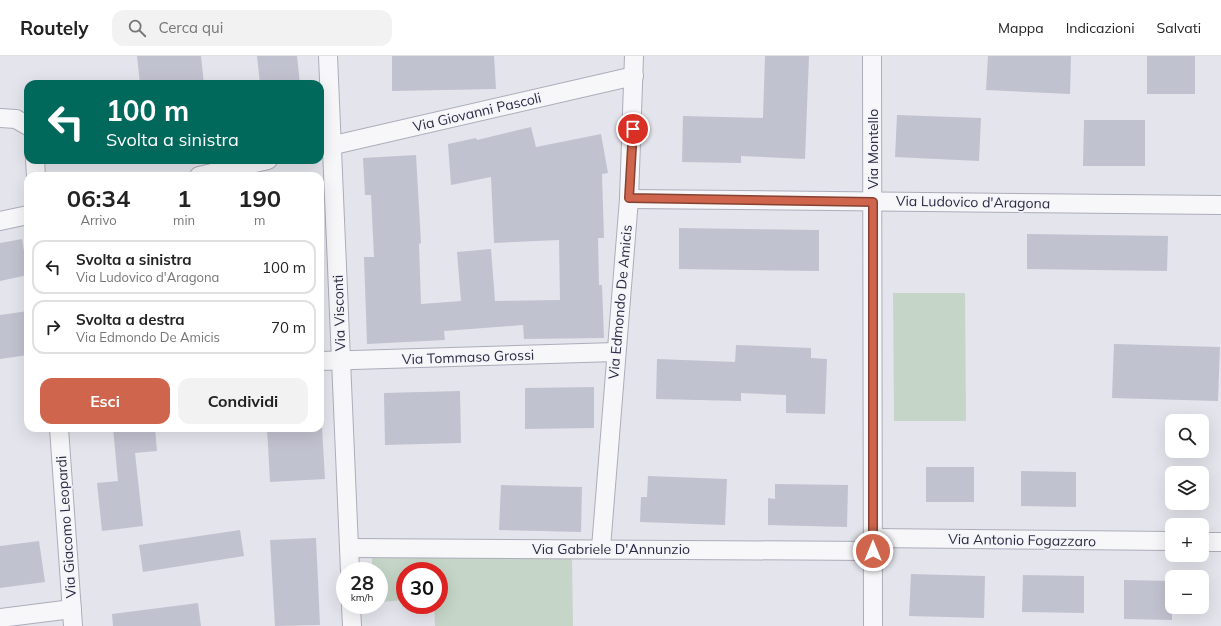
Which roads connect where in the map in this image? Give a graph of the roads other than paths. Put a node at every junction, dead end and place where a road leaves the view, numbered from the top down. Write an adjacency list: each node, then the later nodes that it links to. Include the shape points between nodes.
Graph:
1 (328, 56): 7 (street, Via Visconti)
2 (634, 56): 4 (street, Via Edmondo De Amicis)
3 (872, 56): 11 (street, Via Montello)
4 (634, 76): 7 (street, Via Giovanni Pascoli); 10 (street, Via Edmondo De Amicis)
5 (0, 118): 6 (street, via 16,119)
6 (24, 124)
7 (326, 146): 16 (street, Via Visconti)
8 (251, 164): 9 (street)
9 (216, 172)
10 (629, 198): 11 (street, Via Ludovico d'Aragona); 15 (street, Via Edmondo De Amicis)
11 (873, 202): 12 (street, Via Ludovico d'Aragona); 22 (street, Via Montello)
12 (1221, 205)
13 (24, 216): 14 (street)
14 (0, 221)
15 (616, 352): 16 (street, Via Tommaso Grossi); 24 (street, Via Edmondo De Amicis)
16 (341, 360): 17 (street, Via Tommaso Grossi); 23 (street, Via Visconti)
17 (324, 361)
18 (58, 432): 27 (street, Via Giacomo Leopardi)
19 (1165, 541): 22 (street, Via Antonio Fogazzaro)
20 (1209, 542): 21 (street)
21 (1221, 542)
22 (873, 545): 24 (street, Via Gabriele D'Annunzio); 30 (street, Via Montello)
23 (349, 548): 24 (street, Via Gabriele D'Annunzio); 25 (street, Via Visconti)
24 (601, 548)
25 (350, 562)
26 (351, 614): 29 (street)
27 (73, 617): 28 (street)
28 (0, 618)
29 (352, 626)
30 (873, 626)

